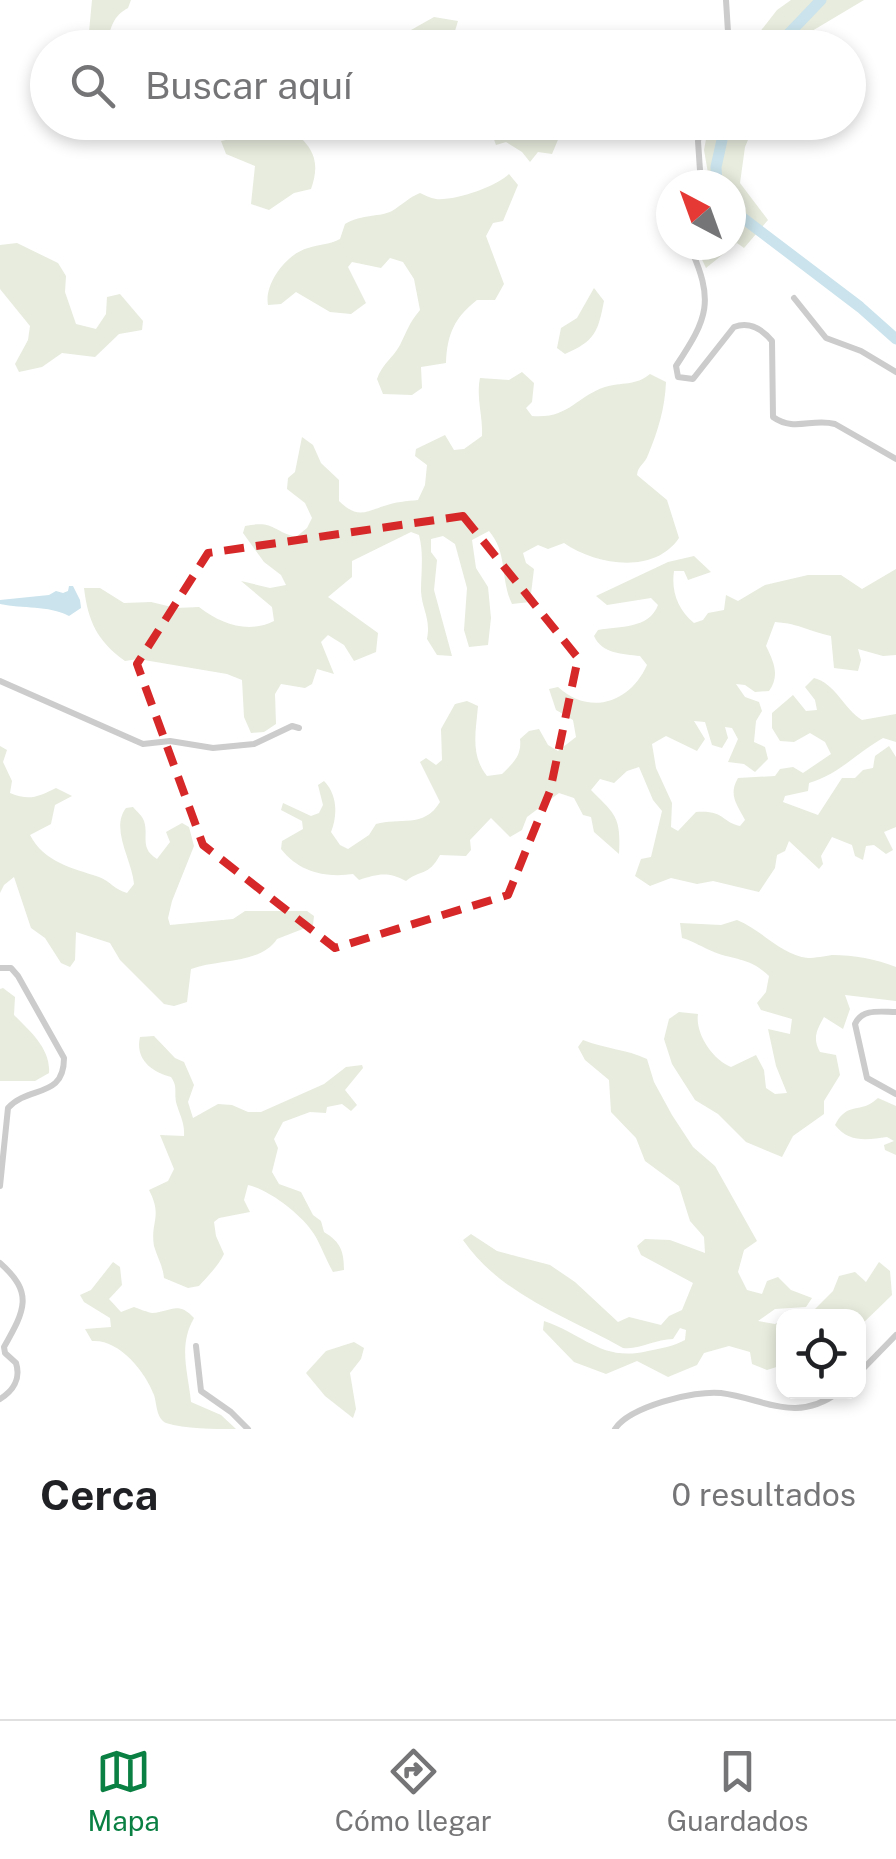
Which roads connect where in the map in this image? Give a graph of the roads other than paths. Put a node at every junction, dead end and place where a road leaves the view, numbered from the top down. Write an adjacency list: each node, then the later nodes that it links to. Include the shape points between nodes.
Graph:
1 (726, 0): 2 (street)
2 (728, 30)
3 (698, 140): 4 (street)
4 (699, 170)
5 (696, 260): 8 (street, via 707,309 676,366 678,377 693,379 734,326 752,326 772,341 773,416 796,426 835,424)
6 (794, 298): 7 (street, via 826,338)
7 (896, 372)
8 (896, 460)
9 (0, 680): 10 (street, via 143,744 254,744)
10 (300, 728)
11 (0, 968): 14 (street, via 18,976 64,1058 57,1083 8,1108)
12 (896, 1012): 13 (street, via 868,1012 855,1024 867,1078)
13 (896, 1094)
14 (0, 1186)
15 (0, 1263): 19 (street, via 20,1282 23,1304 4,1347 18,1379)
16 (896, 1336): 18 (street)
17 (196, 1346): 21 (street, via 201,1390)
18 (866, 1366)
19 (0, 1399)
20 (824, 1399): 22 (street, via 794,1409 704,1394 646,1406)
21 (248, 1429)
22 (615, 1429)

